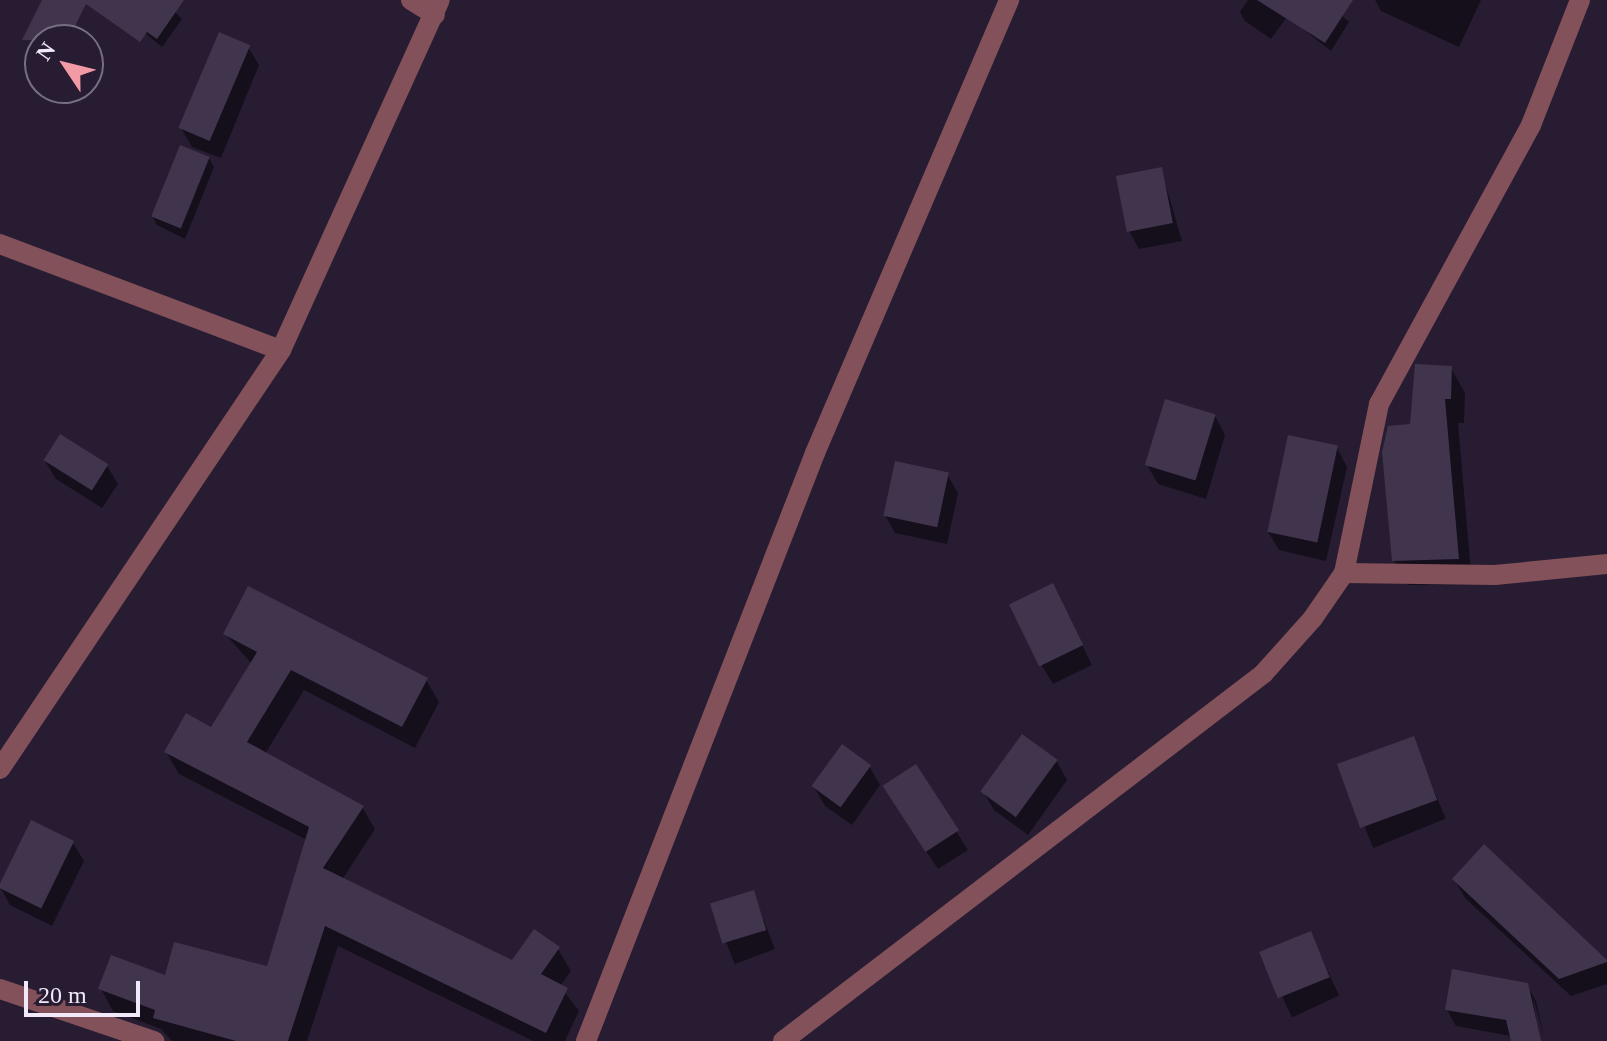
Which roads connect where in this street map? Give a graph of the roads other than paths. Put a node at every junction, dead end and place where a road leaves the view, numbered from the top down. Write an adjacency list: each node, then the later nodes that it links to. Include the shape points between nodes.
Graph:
1 (411, 0): 4 (street)
2 (1009, 0): 12 (street, via 815,453)
3 (1580, 0): 8 (street, via 1531,125 1379,404)
4 (438, 7): 6 (street)
5 (0, 244): 6 (street)
6 (281, 350): 9 (street)
7 (1607, 564): 8 (street, via 1495,575)
8 (1344, 573): 13 (street, via 1263,674)
9 (0, 769)
10 (0, 989): 11 (street)
11 (154, 1041)
12 (586, 1041)
13 (783, 1041)

